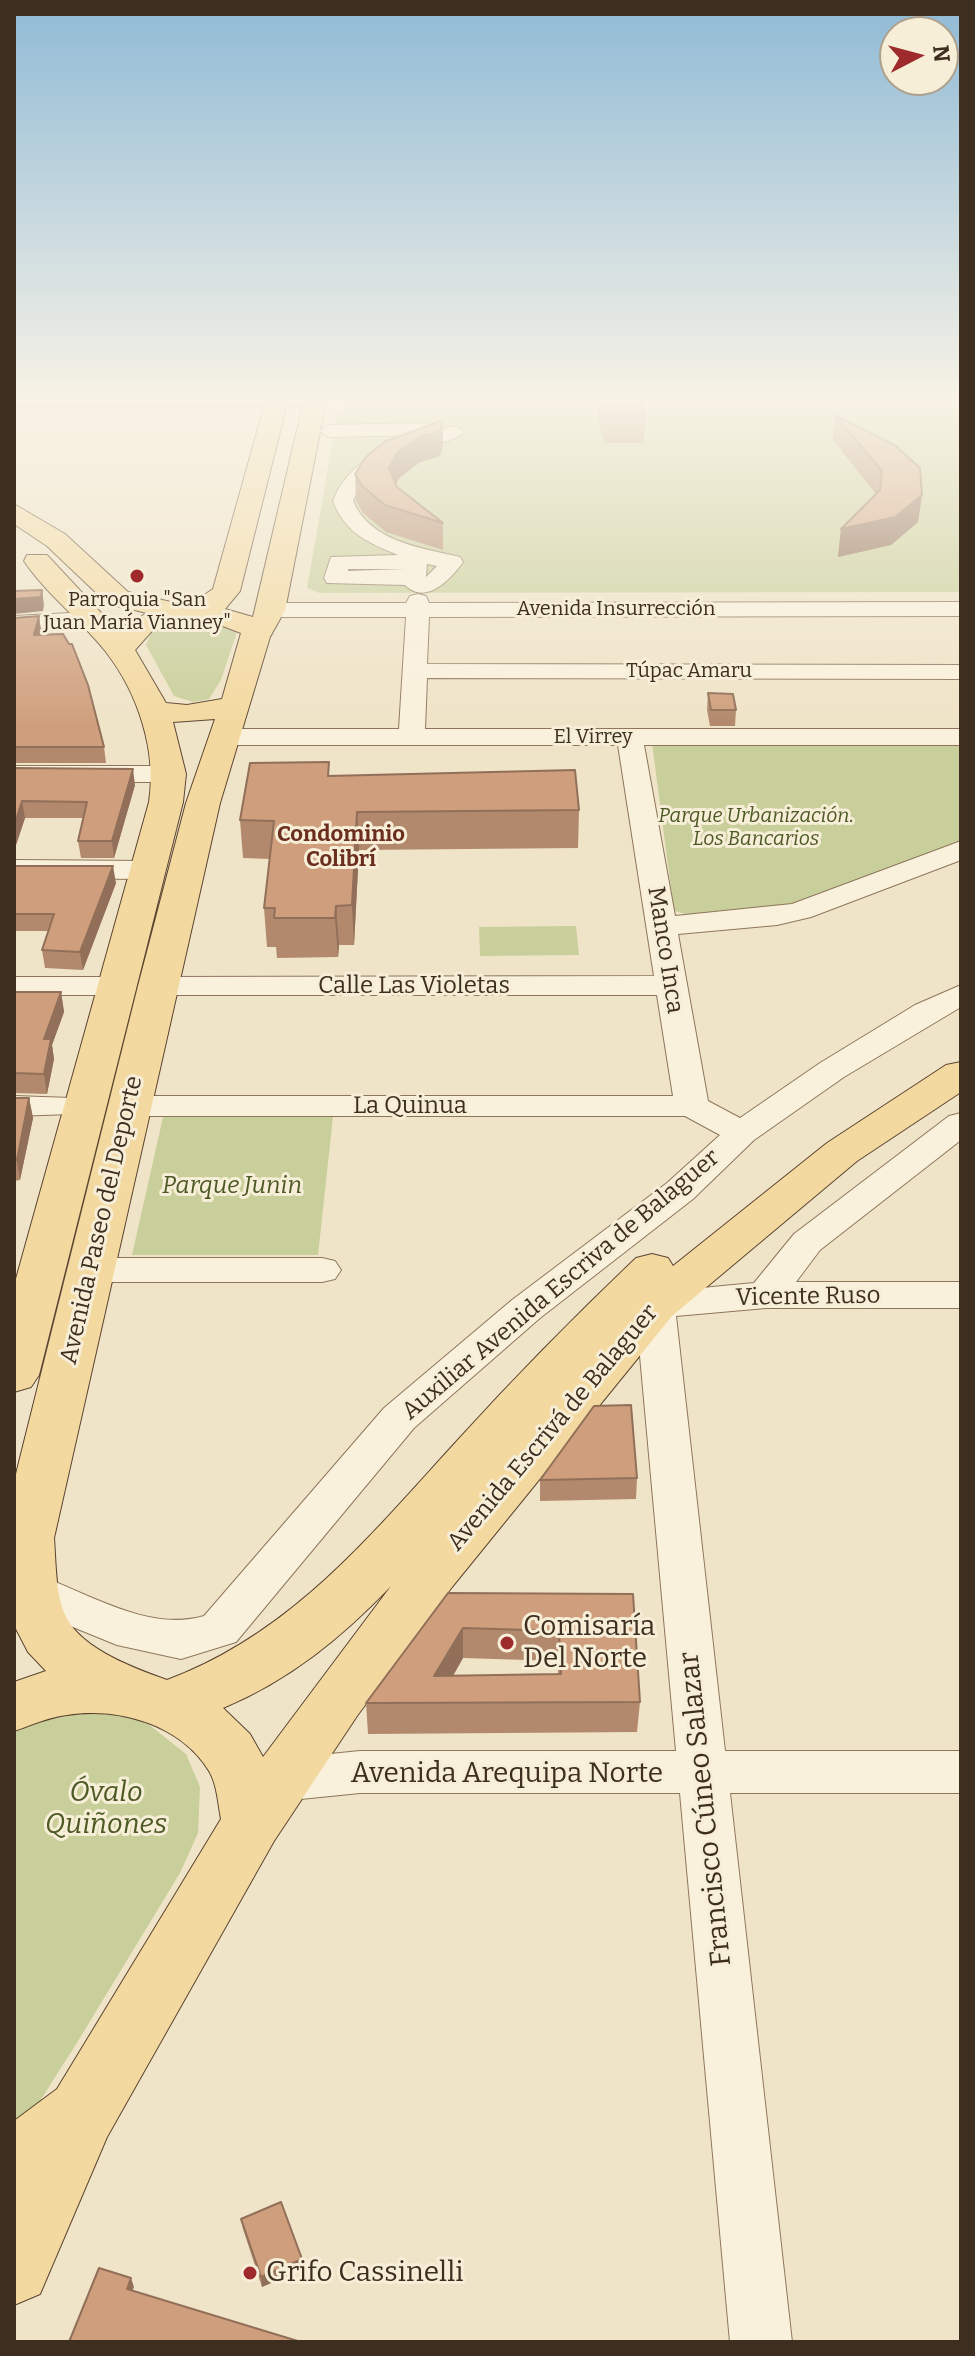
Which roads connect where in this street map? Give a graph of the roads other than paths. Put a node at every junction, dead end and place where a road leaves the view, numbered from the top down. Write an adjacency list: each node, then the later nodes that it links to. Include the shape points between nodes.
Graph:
1 (248, 506): 10 (main road, via 226,591)
2 (293, 506): 8 (main road)
3 (344, 506): 6 (street)
4 (14, 512): 10 (main road, via 56,540 118,598)
5 (14, 541): 11 (main road, via 52,574)
6 (417, 581): 7 (street, Avenida Insurrección); 8 (street, Avenida Insurrección); 9 (street, Avenida Insurrección); 15 (street)
7 (961, 600)
8 (272, 605): 10 (main road, via 250,615); 13 (main road)
9 (961, 609)
10 (200, 610): 13 (main road, via 245,622); 14 (main road, via 146,623 123,640)
11 (90, 619): 12 (street); 14 (main road)
12 (14, 623)
13 (256, 637): 18 (main road)
14 (120, 650): 17 (main road)
15 (416, 671): 16 (street, Túpac Amaru); 19 (street)
16 (961, 672)
17 (155, 711): 18 (main road); 23 (main road, Avenida Paseo del Deporte)
18 (230, 721): 19 (street, El Virrey); 30 (main road, Avenida Paseo del Deporte)
19 (412, 737): 20 (street, El Virrey)
20 (630, 737): 21 (street, El Virrey); 27 (street, Manco Inca)
21 (961, 737)
22 (14, 774): 23 (street)
23 (170, 774): 26 (main road, Avenida Paseo del Deporte)
24 (961, 850): 27 (street, via 800,911)
25 (14, 869): 26 (street)
26 (150, 870): 30 (main road, Avenida Paseo del Deporte)
27 (662, 926): 28 (street, Manco Inca)
28 (671, 985): 30 (street, Calle Las Violetas); 36 (street, Manco Inca)
29 (14, 986): 30 (street, Calle Las Violetas)
30 (137, 986): 35 (main road, Avenida Paseo del Deporte)
31 (961, 995): 38 (street, Auxiliar Avenida Escriva de Balaguer, via 832,1070)
32 (961, 1046): 43 (main road, Avenida Escrivá de Balaguer, via 903,1078 788,1156 670,1252)
33 (961, 1074): 43 (main road, Avenida Escrivá de Balaguer, via 842,1152)
34 (14, 1106): 35 (street, La Quinua)
35 (108, 1106): 36 (street, La Quinua); 39 (main road, Avenida Paseo del Deporte); 44 (main road, Avenida Paseo del Deporte)
36 (692, 1106): 38 (street)
37 (961, 1123): 41 (street, via 807,1242)
38 (742, 1133): 45 (street, Auxiliar Avenida Escriva de Balaguer, via 680,1191 526,1309 399,1418 220,1629 181,1641 133,1632)
39 (90, 1270): 40 (street); 45 (main road, Avenida Paseo del Deporte, via 27,1538)
40 (322, 1270)
41 (766, 1295): 42 (street, Vicente Ruso); 43 (street, Vicente Ruso)
42 (961, 1295)
43 (642, 1298): 46 (main road, Avenida Escrivá de Balaguer, via 572,1346 381,1560 314,1626 220,1685); 49 (street, Francisco Cúneo Salazar); 50 (main road, Avenida Escrivá de Balaguer)
44 (14, 1375)
45 (29, 1590): 46 (main road, Avenida Paseo del Deporte, via 49,1643 86,1671)
46 (150, 1698): 47 (main road, via 80,1689); 50 (main road, via 202,1723)
47 (14, 1707)
48 (961, 1772): 49 (street, Avenida Arequipa Norte)
49 (702, 1774): 50 (street, Avenida Arequipa Norte, via 360,1772); 54 (street, Francisco Cúneo Salazar)
50 (260, 1795): 51 (main road)
51 (82, 2113): 52 (main road, via 32,2151); 53 (main road)
52 (14, 2156)
53 (14, 2268)
54 (761, 2342)

